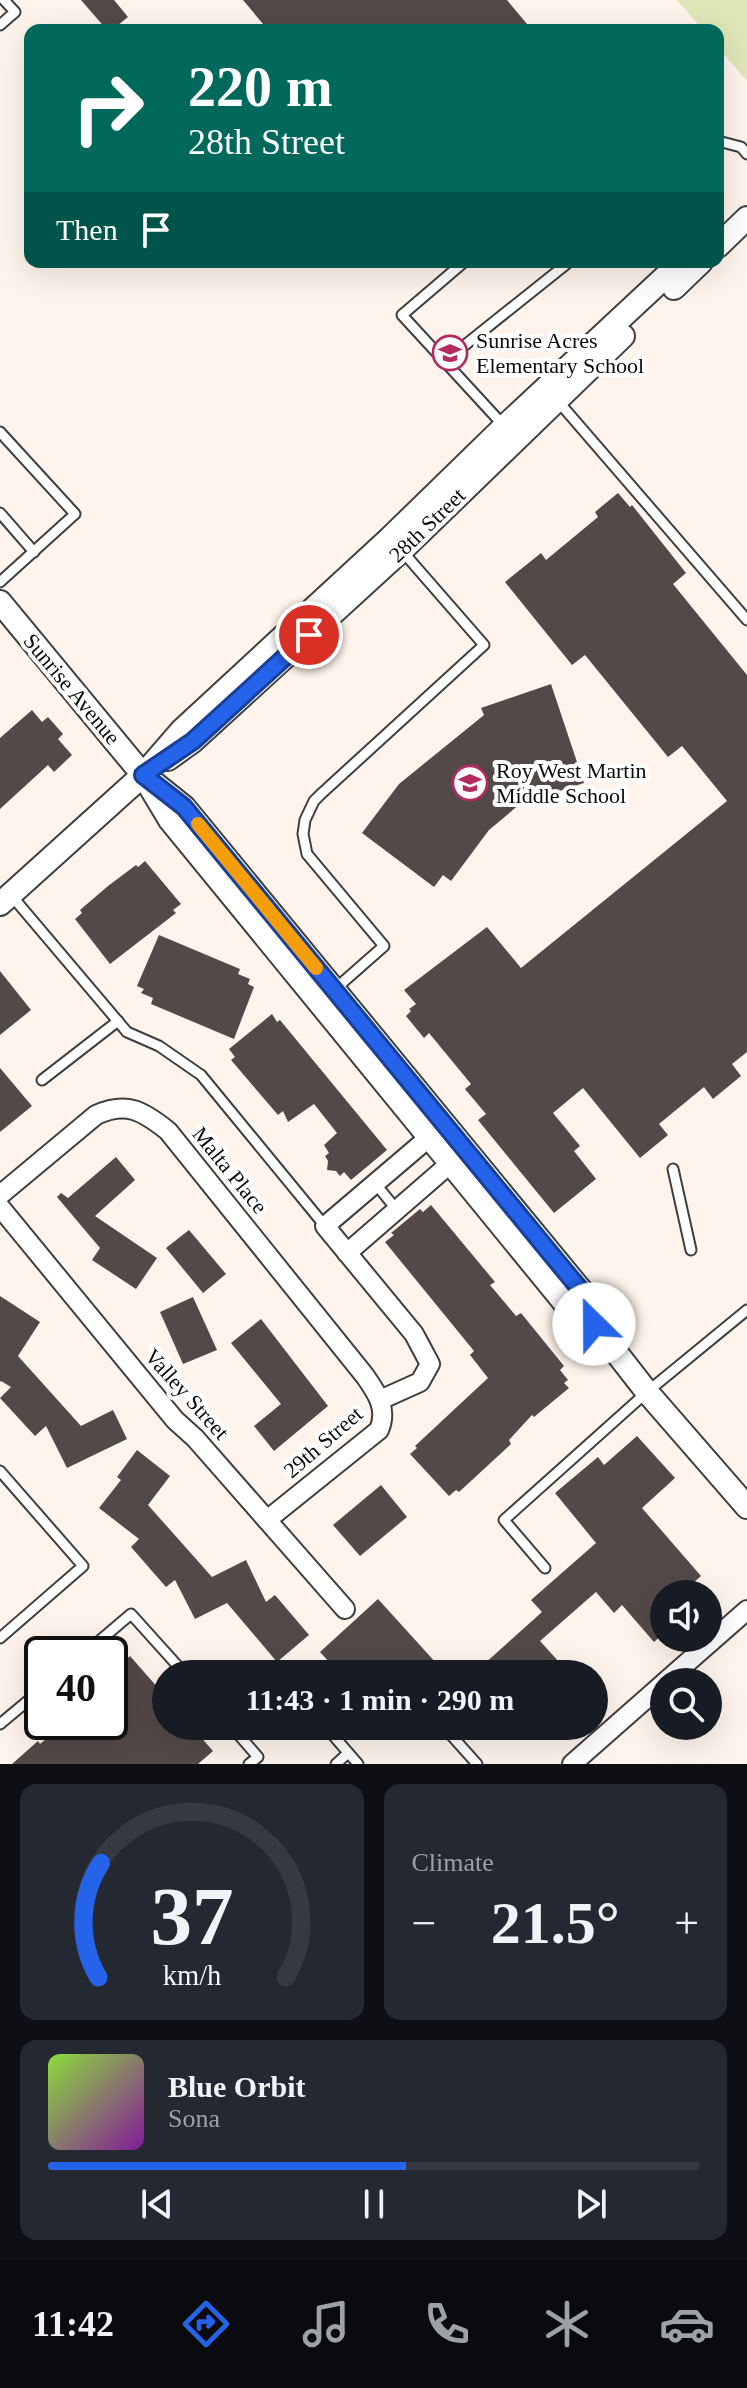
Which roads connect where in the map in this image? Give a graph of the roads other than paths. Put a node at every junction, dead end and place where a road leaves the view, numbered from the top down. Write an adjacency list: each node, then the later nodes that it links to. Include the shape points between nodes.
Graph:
1 (4, 0): 2 (lane, via 15,12)
2 (0, 25)
3 (724, 143): 4 (lane)
4 (747, 154)
5 (747, 201): 7 (street)
6 (747, 218): 8 (street)
7 (724, 222)
8 (724, 240)
9 (457, 268): 13 (lane, via 402,315)
10 (561, 268): 13 (lane)
11 (675, 268): 15 (street, 28th Street)
12 (695, 268): 14 (street, 28th Street)
13 (445, 361): 15 (lane)
14 (557, 400): 18 (street, 28th Street); 22 (lane)
15 (504, 427): 18 (street, 28th Street)
16 (0, 432): 19 (lane, via 75,514)
17 (0, 513): 19 (lane)
18 (396, 544): 23 (street, 28th Street, via 193,741); 25 (lane, via 484,645 308,811 303,834 307,854 384,946)
19 (34, 552): 20 (lane)
20 (0, 582)
21 (0, 602): 23 (street, Sunrise Avenue)
22 (747, 620)
23 (143, 775): 24 (street, 28th Street); 25 (street, Sunrise Avenue, via 184,807); 28 (street, Sunrise Avenue, via 170,820)
24 (5, 899): 26 (lane)
25 (334, 990): 28 (street, Sunrise Avenue)
26 (118, 1021): 27 (lane); 35 (lane, via 127,1032 201,1075)
27 (42, 1080)
28 (437, 1131): 29 (street, Sunrise Avenue); 31 (street)
29 (458, 1157): 34 (street); 39 (street, Sunrise Avenue, via 568,1307 594,1324)
30 (673, 1169): 36 (lane)
31 (375, 1183): 34 (lane); 35 (street)
32 (0, 1195): 40 (street, Malta Place, via 96,1115 123,1107 137,1110 168,1131)
33 (0, 1207): 43 (street, Valley Street, via 175,1420)
34 (396, 1209): 37 (street)
35 (325, 1226): 37 (street, 29th Street)
36 (691, 1250)
37 (347, 1253): 40 (street, 29th Street, via 414,1334 430,1364 420,1382)
38 (747, 1310): 39 (lane)
39 (647, 1392): 42 (street, Sunrise Avenue); 44 (lane, via 504,1520)
40 (380, 1400): 43 (street, 29th Street, via 379,1430)
41 (0, 1471): 48 (lane, via 83,1566)
42 (747, 1507)
43 (267, 1520): 45 (street, Valley Street)
44 (545, 1568)
45 (345, 1609)
46 (747, 1610): 50 (street)
47 (105, 1636): 49 (lane, via 131,1614)
48 (0, 1638)
49 (172, 1660)
50 (681, 1668)
51 (650, 1695): 62 (street)
52 (24, 1704): 53 (lane)
53 (0, 1724)
54 (243, 1740): 58 (lane, via 258,1757)
55 (337, 1740): 57 (lane)
56 (456, 1740): 61 (lane)
57 (348, 1753): 59 (lane); 60 (lane)
58 (249, 1764)
59 (336, 1764)
60 (358, 1764)
61 (477, 1764)
62 (572, 1764)

